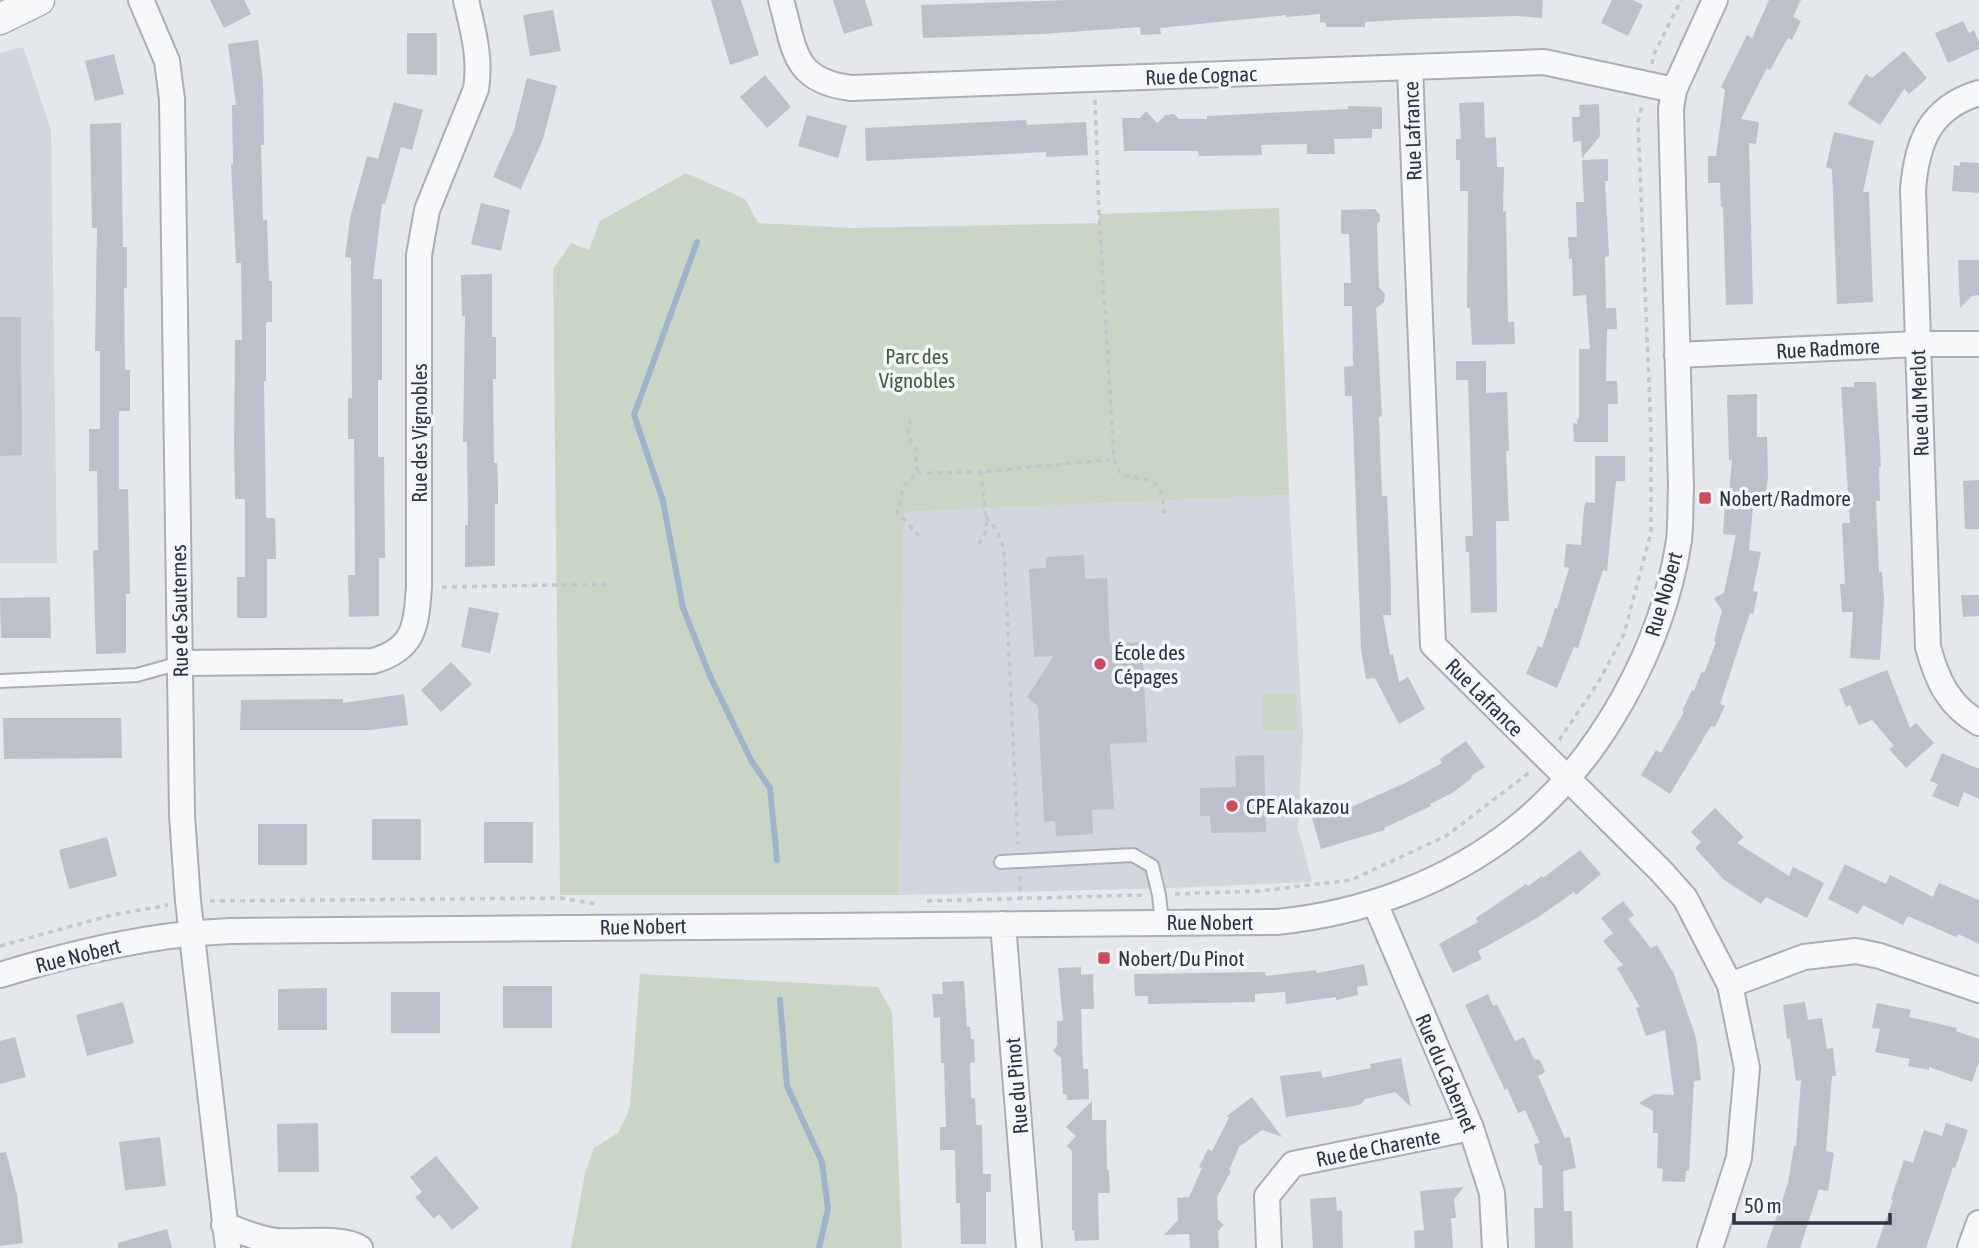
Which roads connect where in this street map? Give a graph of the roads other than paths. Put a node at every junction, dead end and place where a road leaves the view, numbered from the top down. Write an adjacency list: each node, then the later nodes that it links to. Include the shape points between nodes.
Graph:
1 (39, 0): 6 (street)
2 (141, 0): 13 (street, Rue de Sauternes, via 167,61 172,99)
3 (466, 0): 13 (street, Rue des Vignobles, via 478,50 476,89 427,210 419,255 419,587 415,626 408,641 388,657 373,661)
4 (781, 0): 7 (street, Rue de Cognac, via 802,66 813,78 832,86)
5 (1715, 0): 8 (street, Rue Nobert)
6 (0, 19)
7 (1410, 68): 8 (street, Rue de Cognac, via 1544,62); 16 (street, Rue Lafrance, via 1433,645)
8 (1674, 90): 12 (street, Rue Nobert)
9 (1979, 93): 10 (street, Rue du Merlot, via 1932,123 1915,165)
10 (1917, 344): 11 (street, Rue Radmore); 12 (street, Rue Radmore); 15 (street, Rue du Merlot, via 1928,647 1944,692)
11 (1979, 344)
12 (1677, 355): 16 (street, Rue Nobert, via 1681,487 1672,578 1625,697)
13 (180, 663): 14 (lane, via 137,675); 21 (street, Rue de Sauternes, via 182,816)
14 (0, 681)
15 (1979, 723)
16 (1567, 778): 18 (street, Rue Nobert, via 1516,828 1487,848); 23 (street, Rue Lafrance, via 1685,898)
17 (1000, 862): 19 (lane, via 1133,855 1152,866)
18 (1375, 903): 19 (street, Rue Nobert, via 1300,919); 25 (street, Rue du Cabernet)
19 (1162, 923): 20 (street, Rue Nobert)
20 (1003, 924): 21 (street, Rue Nobert); 29 (street, Rue du Pinot)
21 (191, 933): 22 (street, Rue Nobert, via 114,945); 27 (street, Rue de Sauternes)
22 (0, 975)
23 (1730, 985): 24 (street, via 1804,957 1856,951); 32 (street, Rue Lafrance, via 1747,1068 1739,1158)
24 (1979, 990)
25 (1471, 1128): 30 (street, Rue de Charente, via 1293,1164 1267,1196); 31 (street, Rue du Cabernet, via 1492,1193)
26 (1979, 1223): 33 (street)
27 (226, 1236): 28 (street, Rue de Sauternes, via 346,1242)
28 (360, 1248)
29 (1028, 1248)
30 (1269, 1248)
31 (1495, 1248)
32 (1710, 1248)
33 (1970, 1248)

